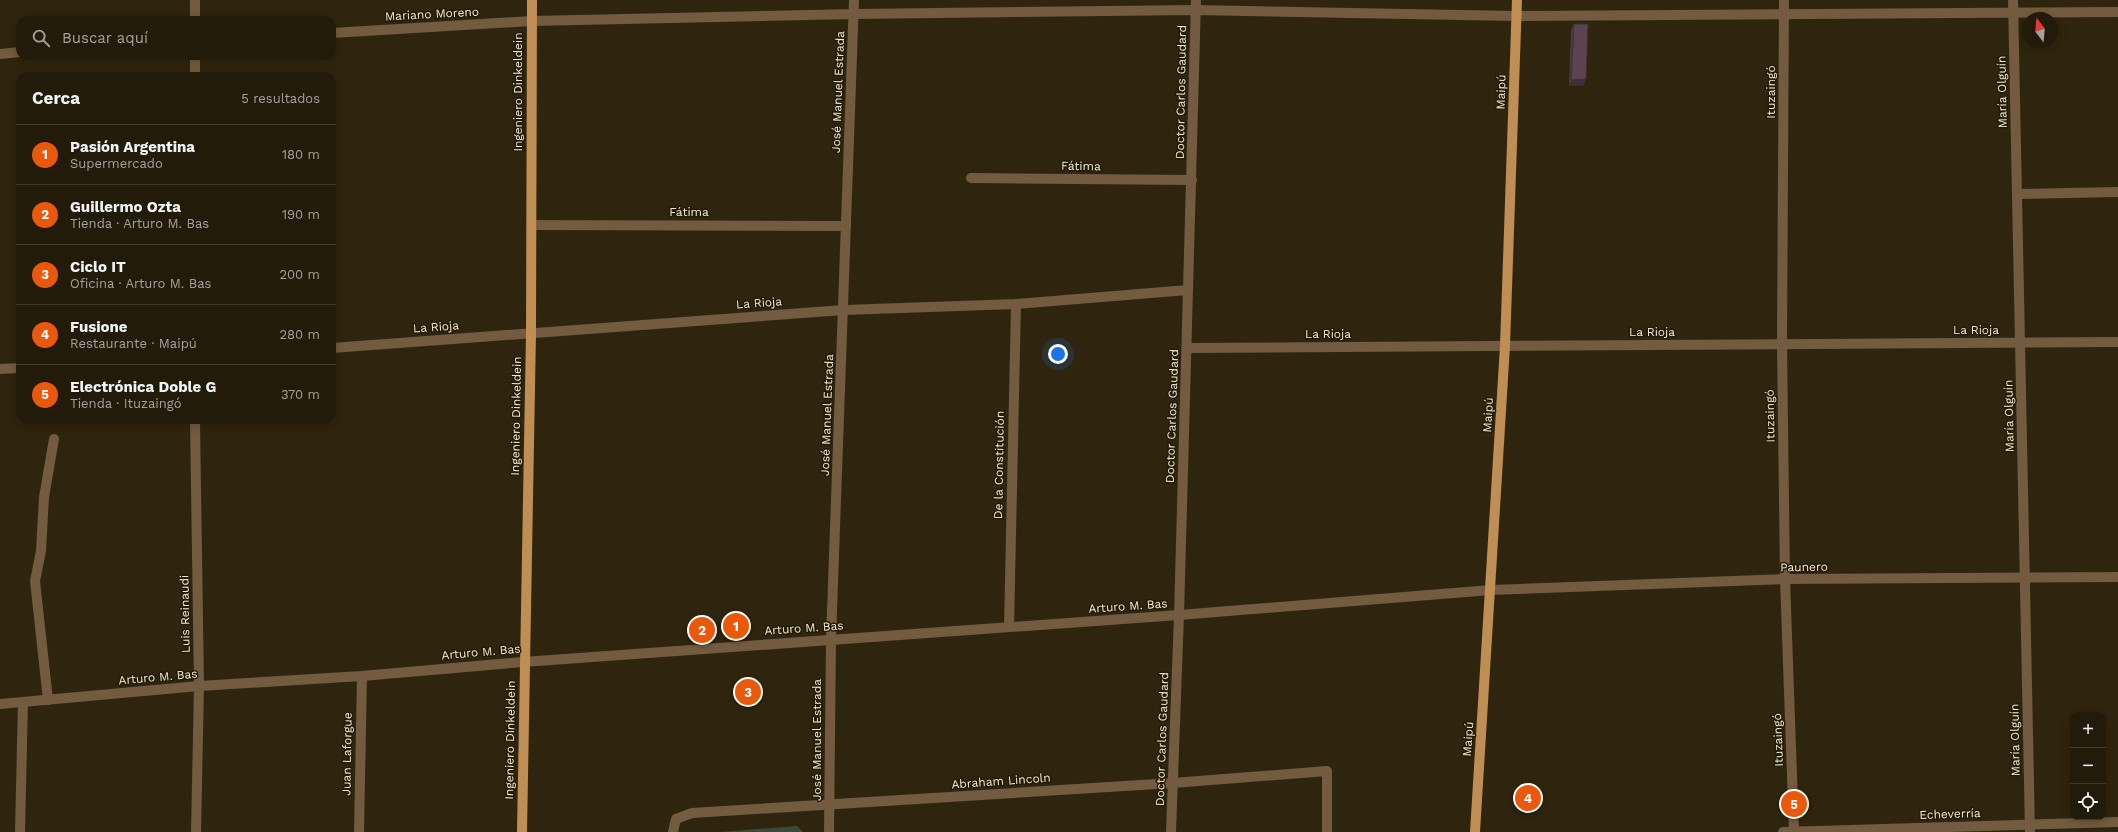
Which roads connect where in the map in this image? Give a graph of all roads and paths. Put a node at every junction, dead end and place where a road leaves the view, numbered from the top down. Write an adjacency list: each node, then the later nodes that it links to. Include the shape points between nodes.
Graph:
1 (195, 0): 12 (street)
2 (532, 0): 14 (main road, Ingeniero Dinkeldein)
3 (854, 0): 10 (street, José Manuel Estrada)
4 (1518, 0): 13 (main road, Maipú)
5 (1784, 0): 11 (street, Ituzaingó)
6 (2013, 0): 8 (street, María Olguín)
7 (1196, 5): 10 (street, Mariano Moreno); 13 (street, Mariano Moreno); 21 (street, Doctor Carlos Gaudard)
8 (2013, 12): 9 (street, Mariano Moreno); 11 (street, Mariano Moreno); 23 (street, María Olguín)
9 (2118, 12)
10 (854, 14): 14 (street, Mariano Moreno); 25 (street, José Manuel Estrada)
11 (1784, 14): 13 (street, Mariano Moreno); 32 (street, Ituzaingó)
12 (195, 16)
13 (1516, 16): 33 (main road, Maipú)
14 (531, 21): 15 (street, Mariano Moreno); 24 (main road, Ingeniero Dinkeldein)
15 (336, 33)
16 (16, 52): 17 (street)
17 (0, 54)
18 (195, 60): 19 (street)
19 (195, 72)
20 (971, 178): 21 (street, Fátima)
21 (1192, 180): 26 (street, Doctor Carlos Gaudard)
22 (2118, 192): 23 (street)
23 (2017, 194): 31 (street, María Olguín)
24 (532, 225): 25 (street, Fátima); 29 (main road, Ingeniero Dinkeldein)
25 (846, 226): 28 (street, José Manuel Estrada)
26 (1188, 290): 27 (street, La Rioja); 35 (street, Doctor Carlos Gaudard)
27 (1016, 304): 28 (street, La Rioja); 45 (street, De la Constitución)
28 (844, 310): 29 (street, La Rioja); 46 (street, José Manuel Estrada)
29 (530, 332): 34 (street, La Rioja); 47 (main road, Ingeniero Dinkeldein)
30 (2118, 342): 31 (street, La Rioja)
31 (2021, 343): 32 (street, La Rioja); 42 (street, María Olguín)
32 (1782, 344): 33 (street, La Rioja); 41 (street, Ituzaingó)
33 (1505, 346): 35 (street, La Rioja); 43 (main road, Maipú)
34 (336, 348)
35 (1187, 348): 44 (street, Doctor Carlos Gaudard)
36 (16, 368): 37 (street)
37 (0, 369)
38 (195, 424): 49 (street, Luis Reinaudi)
39 (54, 439): 50 (street, via 44,497 42,551 35,581)
40 (2118, 577): 42 (street, Paunero)
41 (1785, 579): 42 (street, Paunero); 43 (street, Paunero); 67 (street, Ituzaingó)
42 (2025, 579): 56 (street, María Olguín)
43 (1491, 590): 44 (street, Arturo M. Bas); 65 (main road, Maipú)
44 (1179, 615): 45 (street, Arturo M. Bas); 53 (street, Doctor Carlos Gaudard)
45 (1009, 627): 46 (street, Arturo M. Bas)
46 (831, 639): 47 (street, Arturo M. Bas); 54 (street, José Manuel Estrada)
47 (523, 662): 48 (street, Arturo M. Bas); 60 (main road, Ingeniero Dinkeldein)
48 (362, 676): 49 (street, Arturo M. Bas); 59 (street, Juan Laforgue)
49 (199, 686): 50 (street, Arturo M. Bas); 58 (street, Luis Reinaudi)
50 (48, 700): 51 (street, Arturo M. Bas)
51 (23, 702): 52 (street, Arturo M. Bas); 57 (street)
52 (0, 704)
53 (1173, 783): 54 (street, Abraham Lincoln); 63 (street, Doctor Carlos Gaudard); 64 (street, Abraham Lincoln, via 1327,771)
54 (830, 804): 61 (street, Abraham Lincoln, via 692,814 676,819); 62 (street, José Manuel Estrada)
55 (2118, 822): 56 (street, Echeverría)
56 (2030, 828): 67 (street, Echeverría)
57 (20, 832)
58 (196, 832)
59 (359, 832)
60 (522, 832)
61 (673, 832)
62 (829, 832)
63 (1171, 832)
64 (1327, 832)
65 (1475, 832)
66 (1783, 832): 67 (street, Echeverría)
67 (1794, 832)

